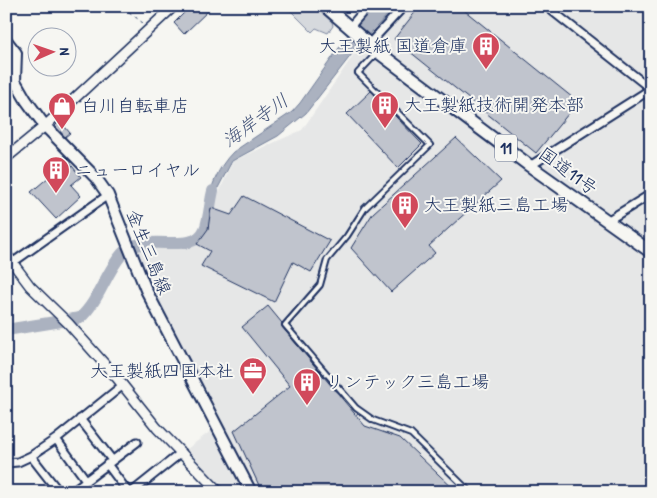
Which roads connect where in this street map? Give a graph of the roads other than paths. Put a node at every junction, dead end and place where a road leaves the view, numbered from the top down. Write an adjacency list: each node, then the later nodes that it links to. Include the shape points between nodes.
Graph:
1 (174, 6): 11 (street)
2 (325, 6): 6 (highway, 国道11号 / 11)
3 (368, 6): 6 (street)
4 (404, 6): 8 (street)
5 (546, 6): 10 (street)
6 (350, 29): 8 (highway, 国道11号 / 11)
7 (6, 40): 11 (main road, 金生三島線, via 16,53 13,79)
8 (366, 43): 9 (highway, 国道11号 / 11)
9 (378, 52): 13 (highway, 国道11号 / 11); 34 (lane, via 358,73 430,145 365,208 327,260 320,285 285,325 356,408 373,420 411,434)
10 (651, 89): 13 (street)
11 (45, 126): 12 (street); 15 (main road, 金生三島線, via 96,178)
12 (6, 158)
13 (530, 166): 16 (highway, 国道11号 / 11)
14 (651, 194): 16 (street)
15 (108, 195): 19 (street); 33 (main road, 金生三島線, via 150,299)
16 (606, 220): 17 (highway, 国道11号 / 11)
17 (651, 252)
18 (6, 254): 19 (street)
19 (12, 264): 20 (street)
20 (123, 385): 21 (street); 24 (street, via 157,428)
21 (80, 419): 22 (street); 26 (street)
22 (56, 439): 25 (street); 28 (street)
23 (137, 442): 26 (street)
24 (182, 452): 31 (street); 32 (street)
25 (31, 456): 27 (street); 29 (street)
26 (110, 462): 28 (street); 31 (street)
27 (6, 463)
28 (86, 480): 30 (street)
29 (59, 492)
30 (71, 492)
31 (130, 492)
32 (219, 492)
33 (251, 492)
34 (470, 492)

